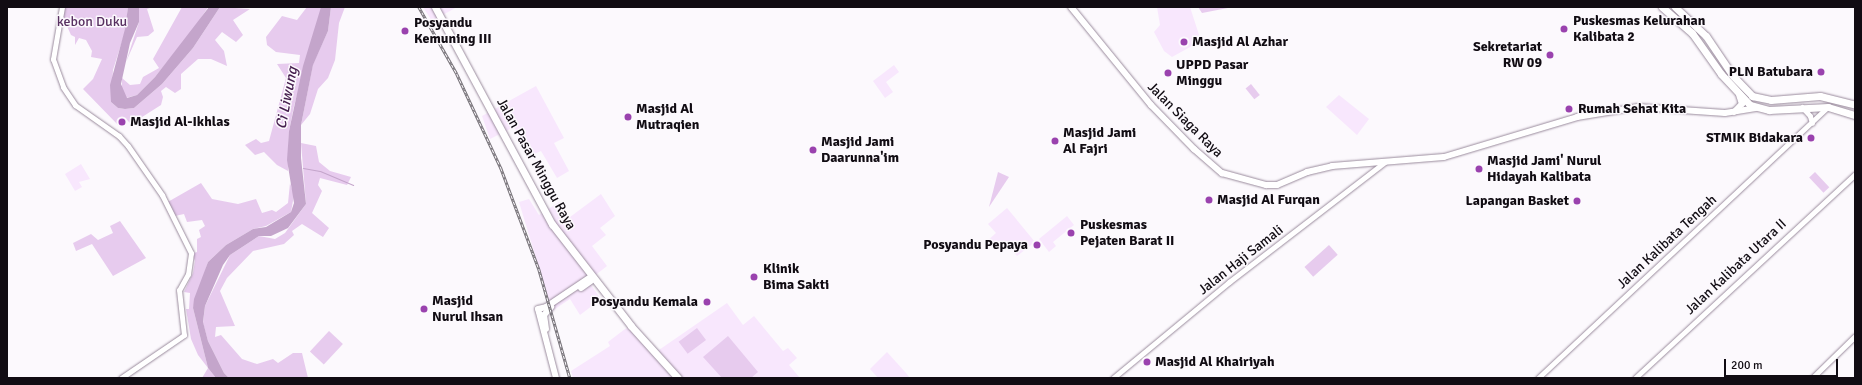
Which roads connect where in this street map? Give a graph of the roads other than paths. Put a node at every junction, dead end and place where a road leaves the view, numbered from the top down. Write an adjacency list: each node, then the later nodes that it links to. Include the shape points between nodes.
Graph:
1 (62, 7): 21 (street, via 53,54 59,77 75,105 119,136 158,189 181,228 191,253 188,274 179,290 184,335)
2 (431, 7): 17 (main road, Jalan Pasar Minggu Raya, via 547,224)
3 (435, 7): 25 (main road, Jalan Pasar Minggu Raya, via 552,224 631,326)
4 (1071, 7): 15 (main road, Jalan Siaga Raya, via 1165,122 1216,169 1227,175 1272,186 1330,166)
5 (1662, 7): 7 (main road, via 1692,33)
6 (1675, 7): 8 (main road, via 1706,36 1746,90 1756,98 1771,100 1820,96)
7 (1738, 95): 11 (main road); 12 (main road, via 1742,104)
8 (1855, 105)
9 (1801, 107): 10 (main road); 11 (main road, via 1769,110); 14 (street, via 1810,116)
10 (1828, 107): 13 (main road); 14 (street, Jalan Kalibata Tengah)
11 (1756, 108): 12 (main road, Jalan Siaga Raya)
12 (1734, 112): 15 (main road, Jalan Siaga Raya, via 1638,107 1577,117 1444,156)
13 (1855, 115)
14 (1812, 123): 27 (street, Jalan Kalibata Tengah)
15 (1385, 162): 26 (street, Jalan Haji Samali, via 1228,282)
16 (1855, 174): 28 (street, Jalan Kalibata Utara II)
17 (590, 280): 18 (main road, via 546,307 538,309); 19 (main road, via 549,309 544,315); 24 (main road, Jalan Pasar Minggu Raya)
18 (539, 319): 19 (main road); 22 (main road)
19 (544, 324): 23 (main road)
20 (1855, 336): 29 (street)
21 (121, 378)
22 (556, 378)
23 (560, 378)
24 (672, 378)
25 (678, 378)
26 (1113, 378)
27 (1538, 378)
28 (1635, 378)
29 (1812, 378)

